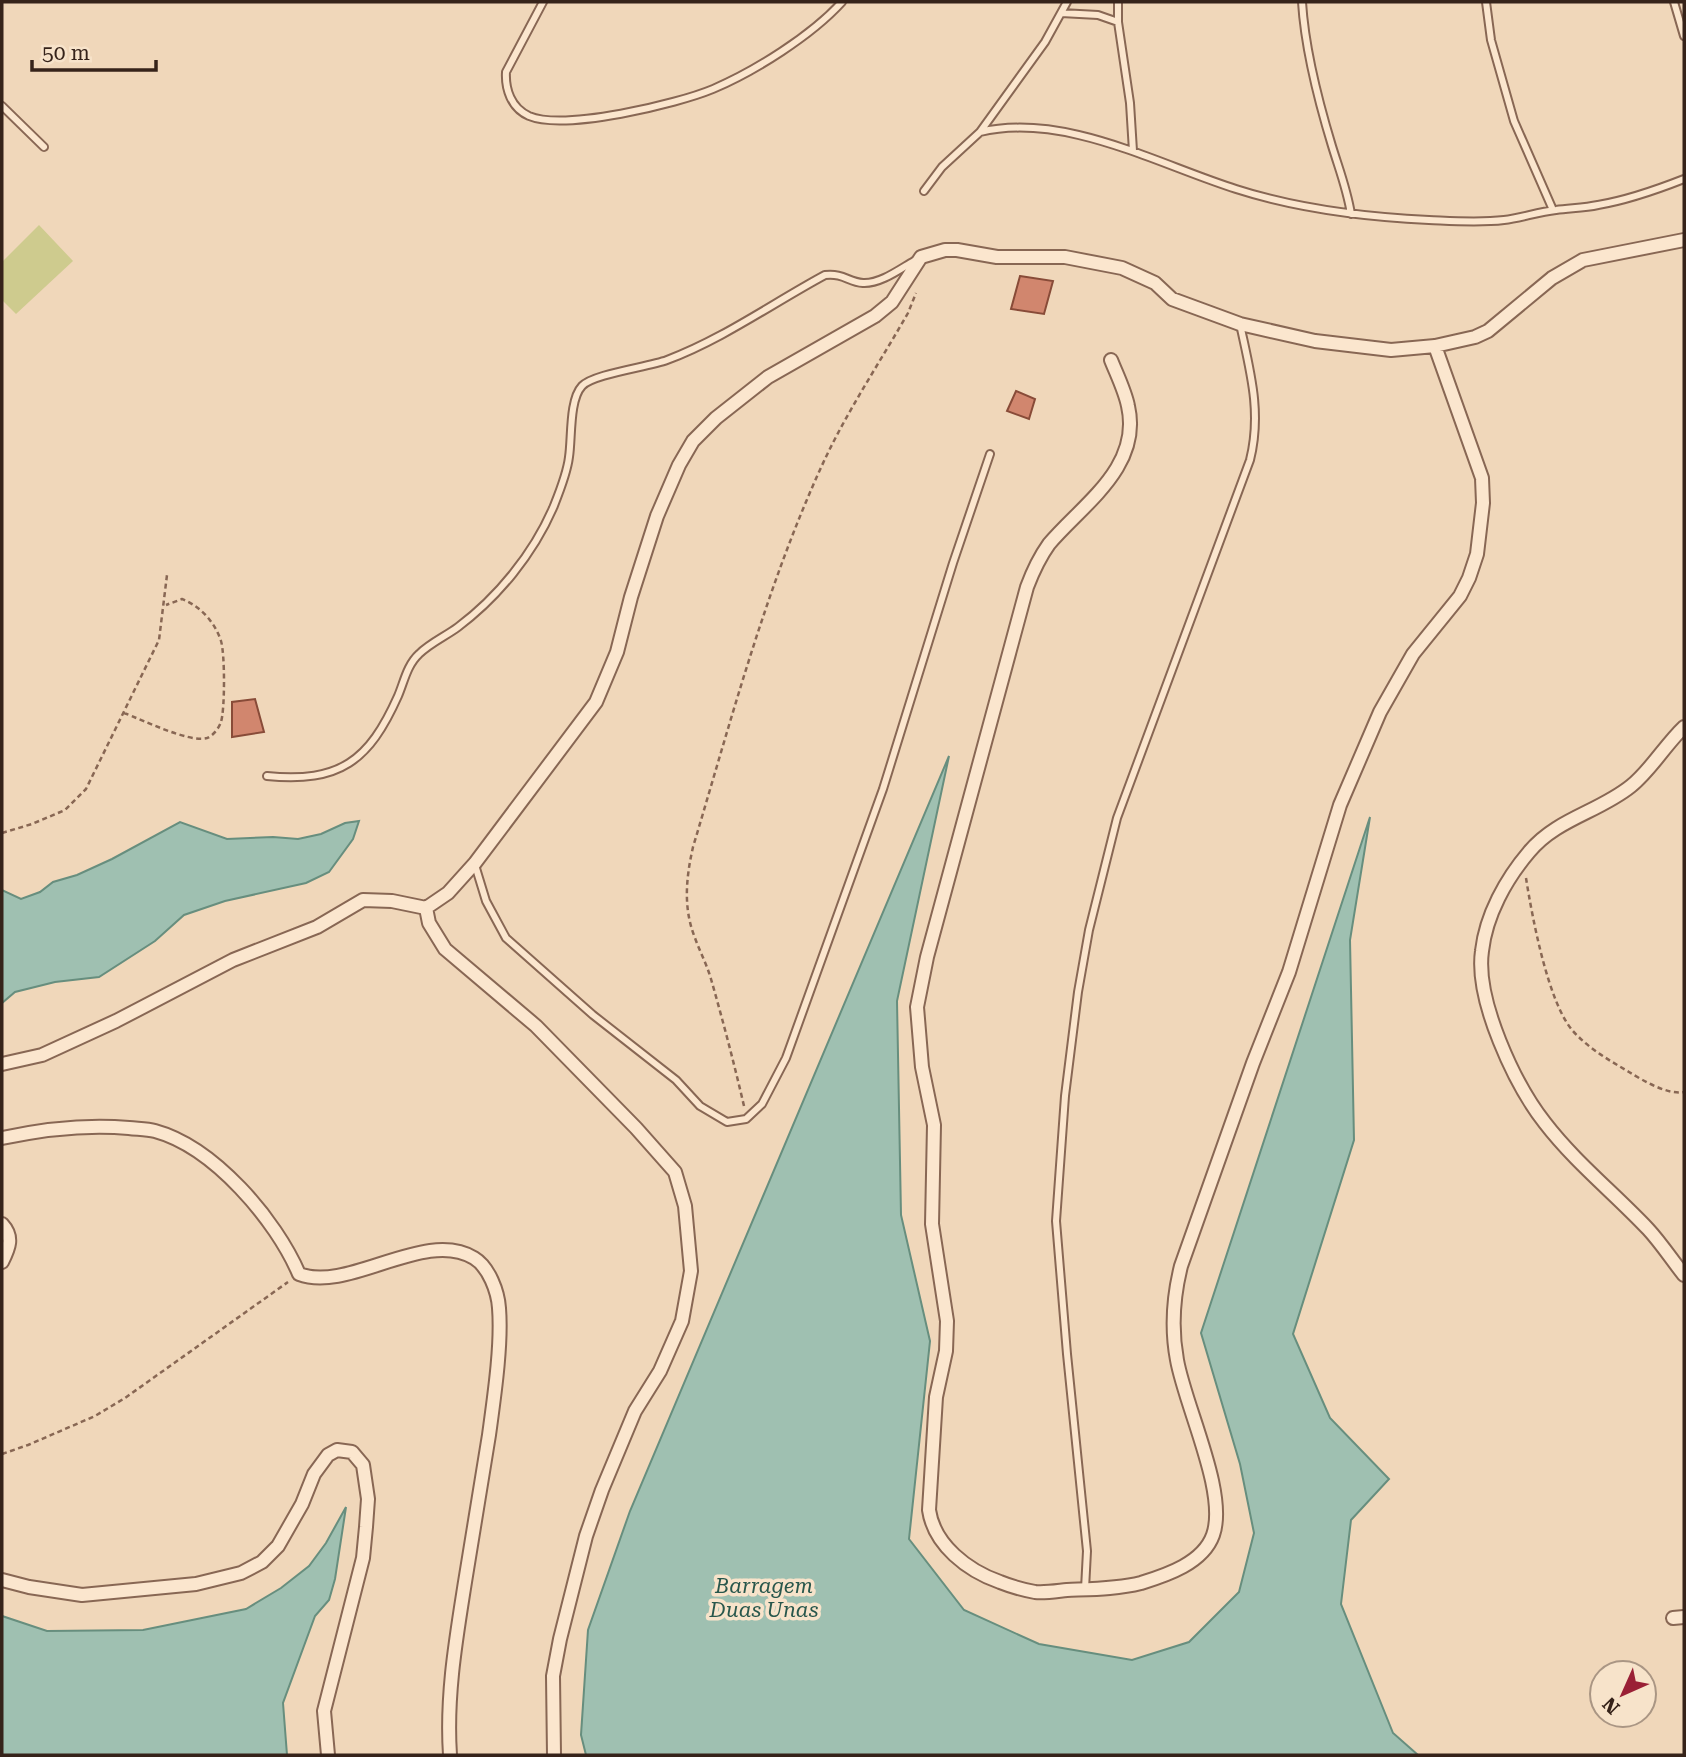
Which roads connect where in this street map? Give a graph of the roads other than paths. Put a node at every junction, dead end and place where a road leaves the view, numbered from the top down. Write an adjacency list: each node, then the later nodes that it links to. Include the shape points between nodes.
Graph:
1 (543, 2): 2 (lane, via 506,72 505,84 508,96 529,116 566,120 645,110 713,89 778,53)
2 (842, 2)
3 (1067, 2): 8 (lane)
4 (1118, 2): 9 (lane)
5 (1303, 2): 18 (lane, via 1312,73)
6 (1486, 2): 17 (lane, via 1491,40 1514,121)
7 (1674, 2): 10 (lane)
8 (1061, 13): 9 (lane, via 1098,15); 12 (lane)
9 (1118, 22): 14 (lane)
10 (1684, 36)
11 (2, 106): 13 (lane)
12 (980, 132): 14 (lane, via 1026,128 1067,133); 16 (lane)
13 (44, 147)
14 (1133, 151): 18 (lane, via 1235,189)
15 (1684, 179): 17 (lane, via 1643,195)
16 (924, 191)
17 (1553, 210): 18 (lane, via 1503,220)
18 (1351, 214)
19 (1684, 240): 22 (street, via 1583,260 1552,278 1488,331)
20 (920, 257): 21 (street, via 957,250 997,257 1065,257 1122,268 1155,283 1172,299); 26 (lane, via 863,284 838,273 825,275 703,344 641,368 589,380 575,399 569,461 554,505 512,575 460,625 419,653 377,738 366,750 320,775); 27 (street, via 892,302 875,316 768,377 716,418 694,442 657,516 617,652 596,702)
21 (1240, 324): 22 (street, via 1376,350); 35 (lane, via 1253,384 1256,436 1117,818 1089,930 1066,1083 1056,1221 1087,1551)
22 (1436, 346): 35 (street, via 1482,478 1477,554 1460,596 1413,654 1380,712 1340,805 1289,972 1175,1292 1172,1317 1177,1362 1217,1504 1213,1534 1207,1547 1162,1577)
23 (1111, 360): 35 (street, via 1129,407 1128,442 1116,471 1035,564 917,1007 922,1067 934,1125 932,1224 947,1321 936,1397 931,1523 944,1546 981,1574 1036,1592)
24 (990, 454): 27 (lane, via 883,789 786,1058 762,1104 746,1119 727,1122 700,1106 676,1080 506,938 486,901)
25 (1684, 727): 33 (street, via 1632,785 1541,838 1505,885 1481,952 1494,1023 1520,1086 1579,1163 1651,1231)
26 (267, 776)
27 (475, 863): 28 (street, via 448,893)
28 (426, 908): 29 (street, via 363,900 317,927 233,960 42,1055); 38 (street, via 429,923 445,949 536,1026 675,1172 685,1206 691,1271 682,1321 660,1371 635,1411 586,1536 553,1676)
29 (2, 1064)
30 (2, 1138): 37 (street, via 102,1126 155,1130 184,1143 221,1169 249,1198 299,1274 312,1279 332,1277 405,1255 454,1251 475,1258 492,1279 499,1307 494,1399 452,1661)
31 (2, 1224): 32 (street, via 10,1245)
32 (2, 1262)
33 (1684, 1275)
34 (2, 1580): 36 (street, via 82,1595 196,1584 241,1573 278,1546 328,1455 337,1450 352,1452 363,1465 366,1527 363,1558 324,1711)
35 (1085, 1589)
36 (328, 1755)
37 (450, 1755)
38 (555, 1755)

